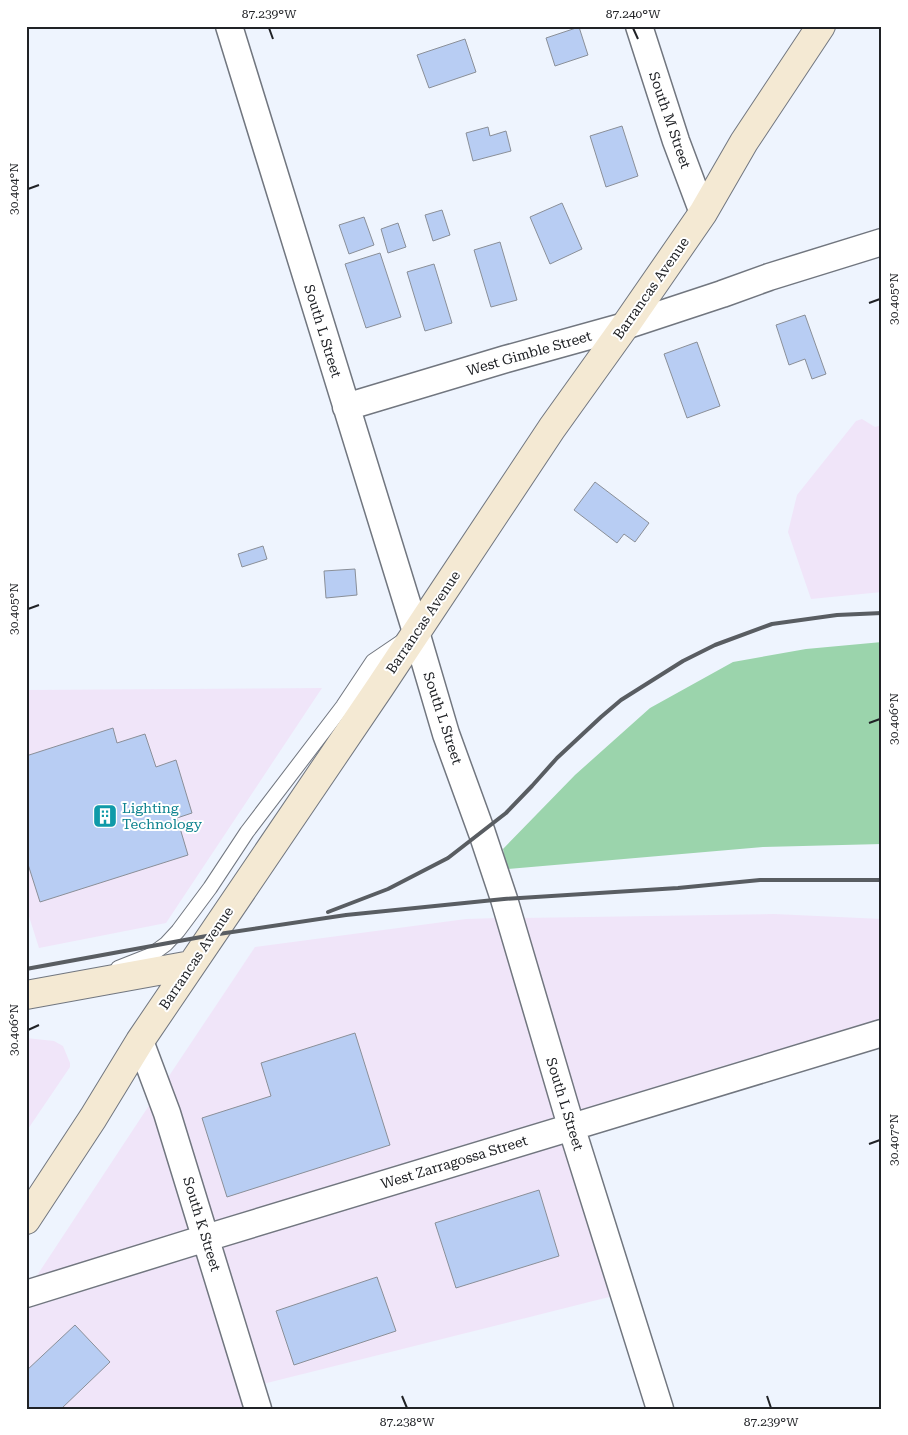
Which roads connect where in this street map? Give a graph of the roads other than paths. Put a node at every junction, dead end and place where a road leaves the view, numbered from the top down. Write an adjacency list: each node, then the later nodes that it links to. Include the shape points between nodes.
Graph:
1 (229, 26): 7 (street, South L Street)
2 (639, 26): 4 (street, South M Street)
3 (821, 26): 4 (main road, Barrancas Avenue, via 744,142)
4 (703, 213): 6 (main road, Barrancas Avenue)
5 (882, 242): 6 (street, West Gimble Street)
6 (625, 326): 7 (street, West Gimble Street); 8 (main road, Barrancas Avenue, via 552,428)
7 (346, 407): 8 (street, South L Street)
8 (416, 632): 9 (main road, Barrancas Avenue); 10 (lane, via 373,662 166,944 151,955 106,972); 13 (street, South L Street, via 446,734 504,899)
9 (191, 965): 10 (main road); 12 (main road, Barrancas Avenue)
10 (26, 994)
11 (882, 1033): 13 (street, West Zarragossa Street)
12 (140, 1041): 14 (main road, Barrancas Avenue); 15 (street, South K Street, via 167,1113)
13 (572, 1126): 15 (street, West Zarragossa Street); 18 (street, South L Street)
14 (26, 1220)
15 (206, 1238): 16 (street, West Zarragossa Street); 17 (street, South K Street)
16 (26, 1294)
17 (258, 1409)
18 (660, 1409)

